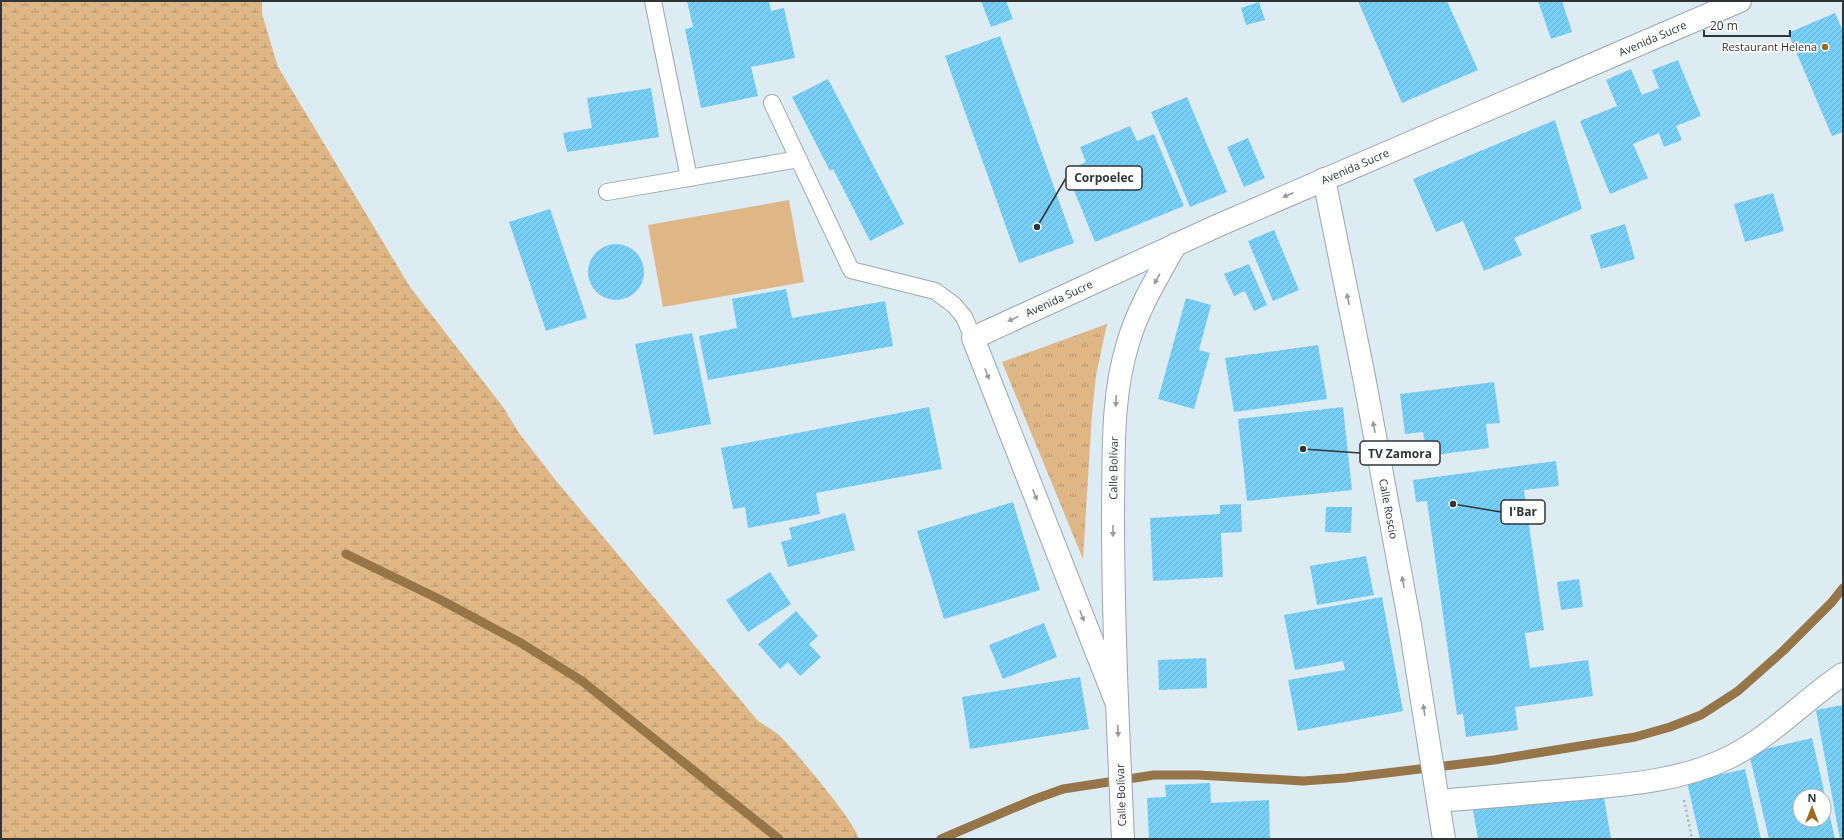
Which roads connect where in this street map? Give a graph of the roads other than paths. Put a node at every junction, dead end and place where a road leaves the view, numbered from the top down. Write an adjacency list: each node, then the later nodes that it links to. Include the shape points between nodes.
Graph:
1 (653, 1): 5 (lane)
2 (1740, 1): 6 (street, Avenida Sucre)
3 (772, 103): 4 (lane)
4 (799, 159): 5 (lane); 9 (lane, via 852,270 935,291 954,305 964,317)
5 (690, 178): 7 (lane)
6 (1324, 179): 8 (street, Avenida Sucre, one-way to 8); 12 (street, Calle Roscio, one-way to 6, via 1410,624)
7 (606, 192)
8 (1176, 244): 9 (street, Avenida Sucre, one-way to 9); 11 (street, Calle Bolívar, one-way to 11, via 1143,304 1128,343 1116,393 1113,625)
9 (973, 338): 11 (street, Calle Bolívar, one-way to 11)
10 (1843, 674): 12 (street, via 1821,688 1774,729 1729,757 1678,776 1639,784)
11 (1117, 704): 13 (street, Calle Bolívar, one-way to 13)
12 (1437, 791): 14 (street, Calle Roscio)
13 (1123, 839)
14 (1444, 839)

